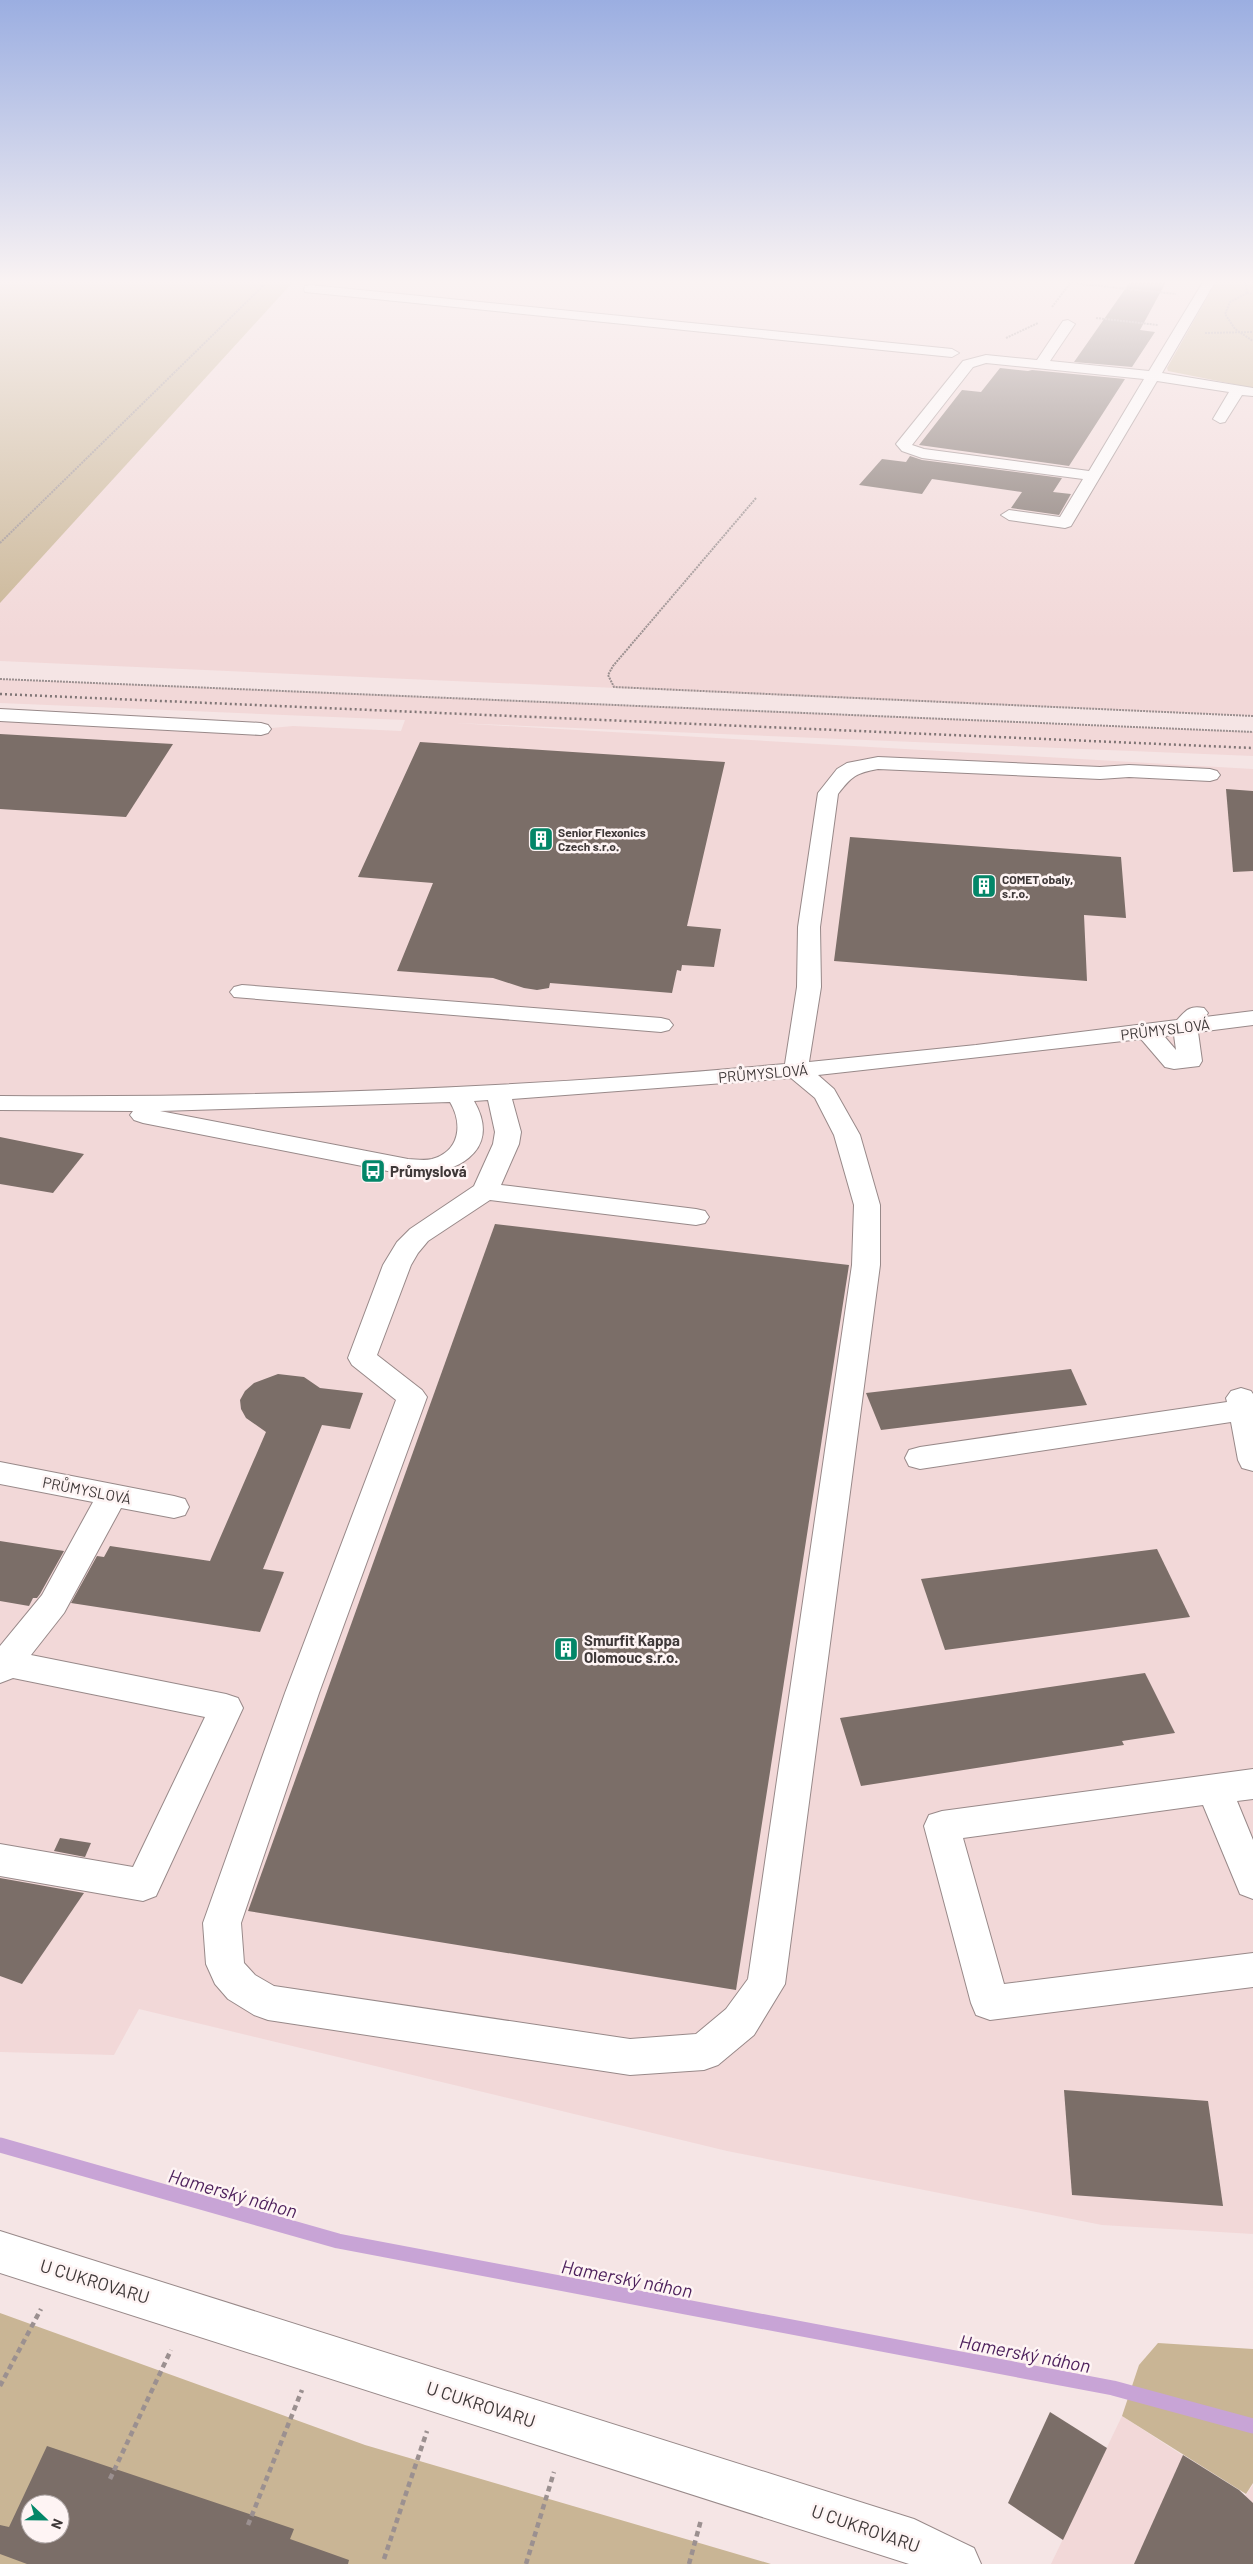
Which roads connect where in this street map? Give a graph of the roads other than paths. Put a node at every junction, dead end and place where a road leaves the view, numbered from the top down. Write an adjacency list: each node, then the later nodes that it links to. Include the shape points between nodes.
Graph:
1 (938, 402): 5 (street, via 904,444 907,448 922,454)
2 (1138, 402): 5 (street)
3 (1231, 402): 4 (street)
4 (1220, 419)
5 (1094, 476): 6 (street, via 1065,523)
6 (1010, 516)
7 (0, 715): 8 (street)
8 (260, 729)
9 (1210, 775): 16 (street, via 878,762 854,767 844,773 828,792 809,927 809,987)
10 (242, 992): 13 (street)
11 (1253, 999): 14 (street, via 1208,1007 1193,1015)
12 (1253, 1018): 14 (street, PRŮMYSLOVÁ)
13 (661, 1025)
14 (1185, 1026): 15 (street, PRŮMYSLOVÁ); 15 (street, via 1190,1061 1174,1062)
15 (1147, 1031): 16 (street, PRŮMYSLOVÁ)
16 (796, 1070): 17 (street, PRŮMYSLOVÁ); 21 (street, via 825,1094 847,1135 867,1204 866,1265 766,1984 740,2022 704,2052 630,2057 268,2003 238,1986 223,1963 222,1923 302,1693 412,1397 362,1358 397,1265 407,1248 419,1235)
17 (498, 1092): 18 (street, PRŮMYSLOVÁ); 21 (street, via 506,1122 506,1144)
18 (458, 1094): 20 (street, PRŮMYSLOVÁ, via 276,1101); 20 (street, via 470,1119 471,1131 466,1146 450,1160 432,1167 400,1166)
19 (0, 1103): 20 (street, PRŮMYSLOVÁ)
20 (85, 1103)
21 (485, 1192): 22 (street)
22 (696, 1217)
23 (920, 1458): 24 (street, via 1242,1404)
24 (1253, 1460)
25 (0, 1473): 26 (street, PRŮMYSLOVÁ)
26 (113, 1495): 27 (street, PRŮMYSLOVÁ); 28 (street, via 53,1604)
27 (174, 1507)
28 (3, 1666): 31 (street, via 226,1708 143,1885)
29 (1253, 1784): 30 (street)
30 (1214, 1789): 32 (street); 33 (street, via 942,1826 990,2003)
31 (0, 1860)
32 (1253, 1882)
33 (1253, 1970)
34 (0, 2252): 35 (street, U CUKROVARU, via 914,2542)
35 (958, 2564)

